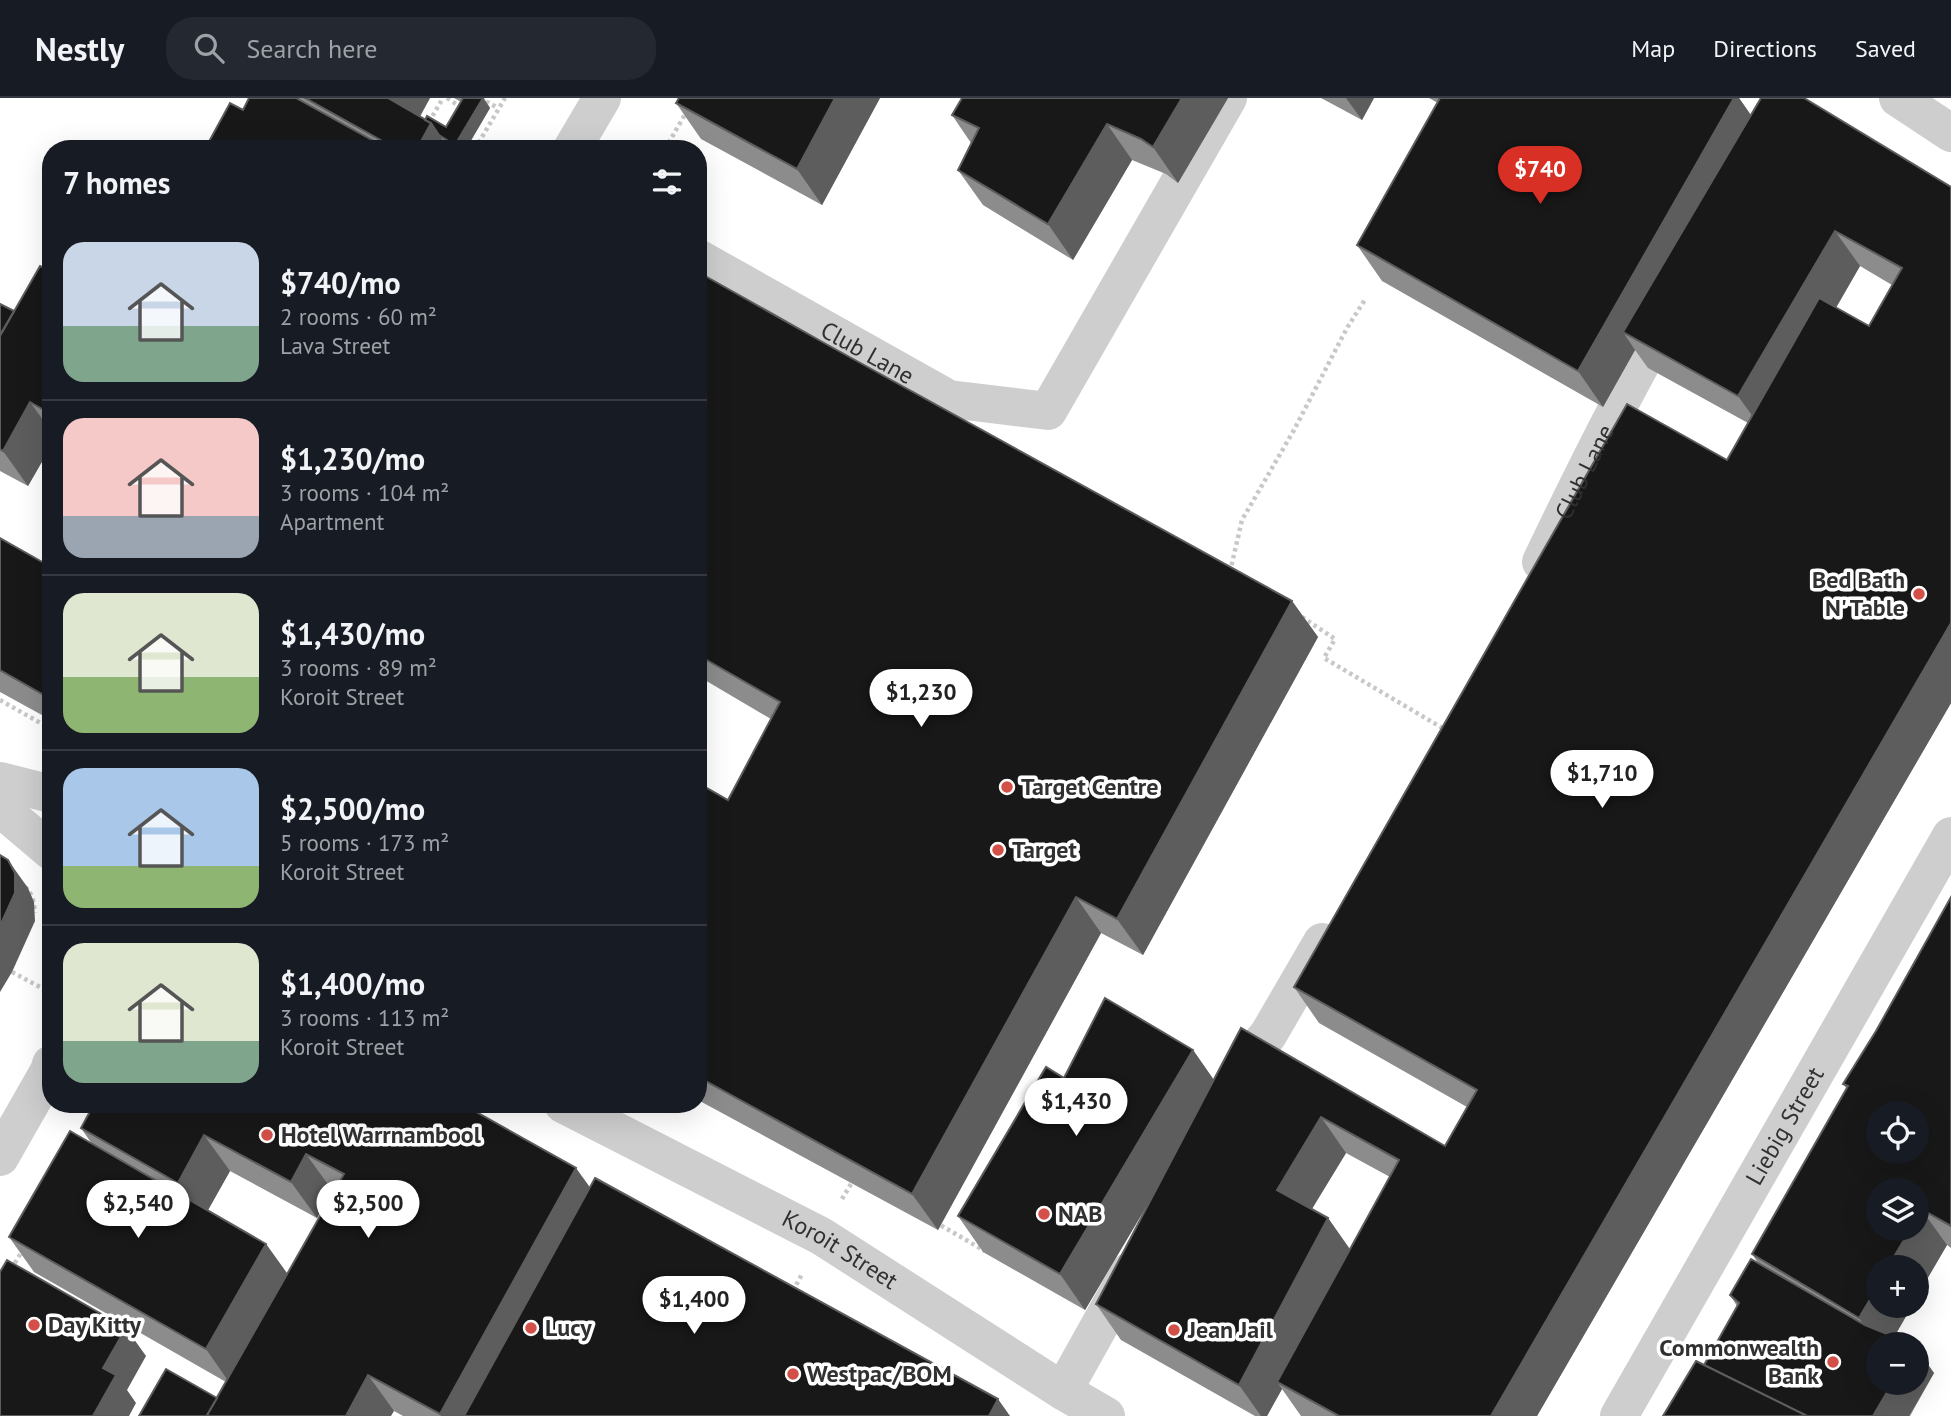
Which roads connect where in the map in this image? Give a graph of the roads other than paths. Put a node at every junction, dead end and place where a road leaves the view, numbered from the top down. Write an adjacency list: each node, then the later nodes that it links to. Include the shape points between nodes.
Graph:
1 (602, 98): 5 (street)
2 (1228, 98): 6 (street, Club Lane, via 1048,411 949,399)
3 (1898, 98): 4 (street)
4 (1951, 133)
5 (577, 140)
6 (707, 263)
7 (1684, 287): 8 (street, Club Lane, via 1624,393)
8 (1525, 590)
9 (0, 781): 10 (street)
10 (42, 791)
11 (0, 808): 13 (street)
12 (1951, 835): 22 (street, Liebig Street)
13 (42, 843)
14 (1336, 917): 16 (street)
15 (42, 1082): 18 (street)
16 (1218, 1112)
17 (581, 1113): 20 (street, Koroit Street, via 821,1236)
18 (0, 1157)
19 (1144, 1247): 20 (street)
20 (1063, 1391): 21 (street, Koroit Street)
21 (1106, 1416)
22 (1619, 1416)

